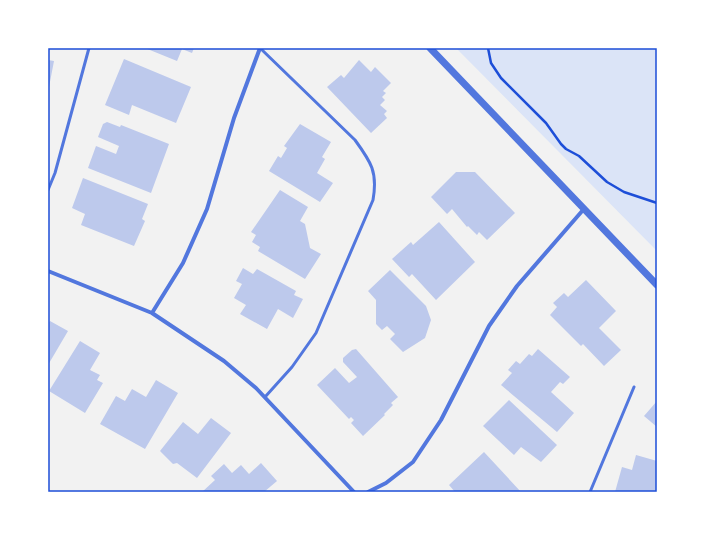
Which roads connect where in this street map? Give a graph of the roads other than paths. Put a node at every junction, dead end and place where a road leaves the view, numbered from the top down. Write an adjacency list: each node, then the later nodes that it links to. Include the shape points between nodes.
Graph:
1 (90, 48): 4 (lane)
2 (260, 48): 8 (street, via 234,118 208,209 183,263); 10 (lane, via 355,140 373,169 376,186 373,200 316,333 292,367)
3 (430, 48): 5 (street)
4 (48, 190)
5 (583, 210): 7 (street); 12 (street, via 517,286 489,326 441,420 413,462 386,483)
6 (48, 271): 8 (street)
7 (657, 285)
8 (152, 313): 10 (street, via 224,361)
9 (634, 386): 13 (lane)
10 (265, 397): 11 (street)
11 (354, 492)
12 (368, 492)
13 (590, 492)

